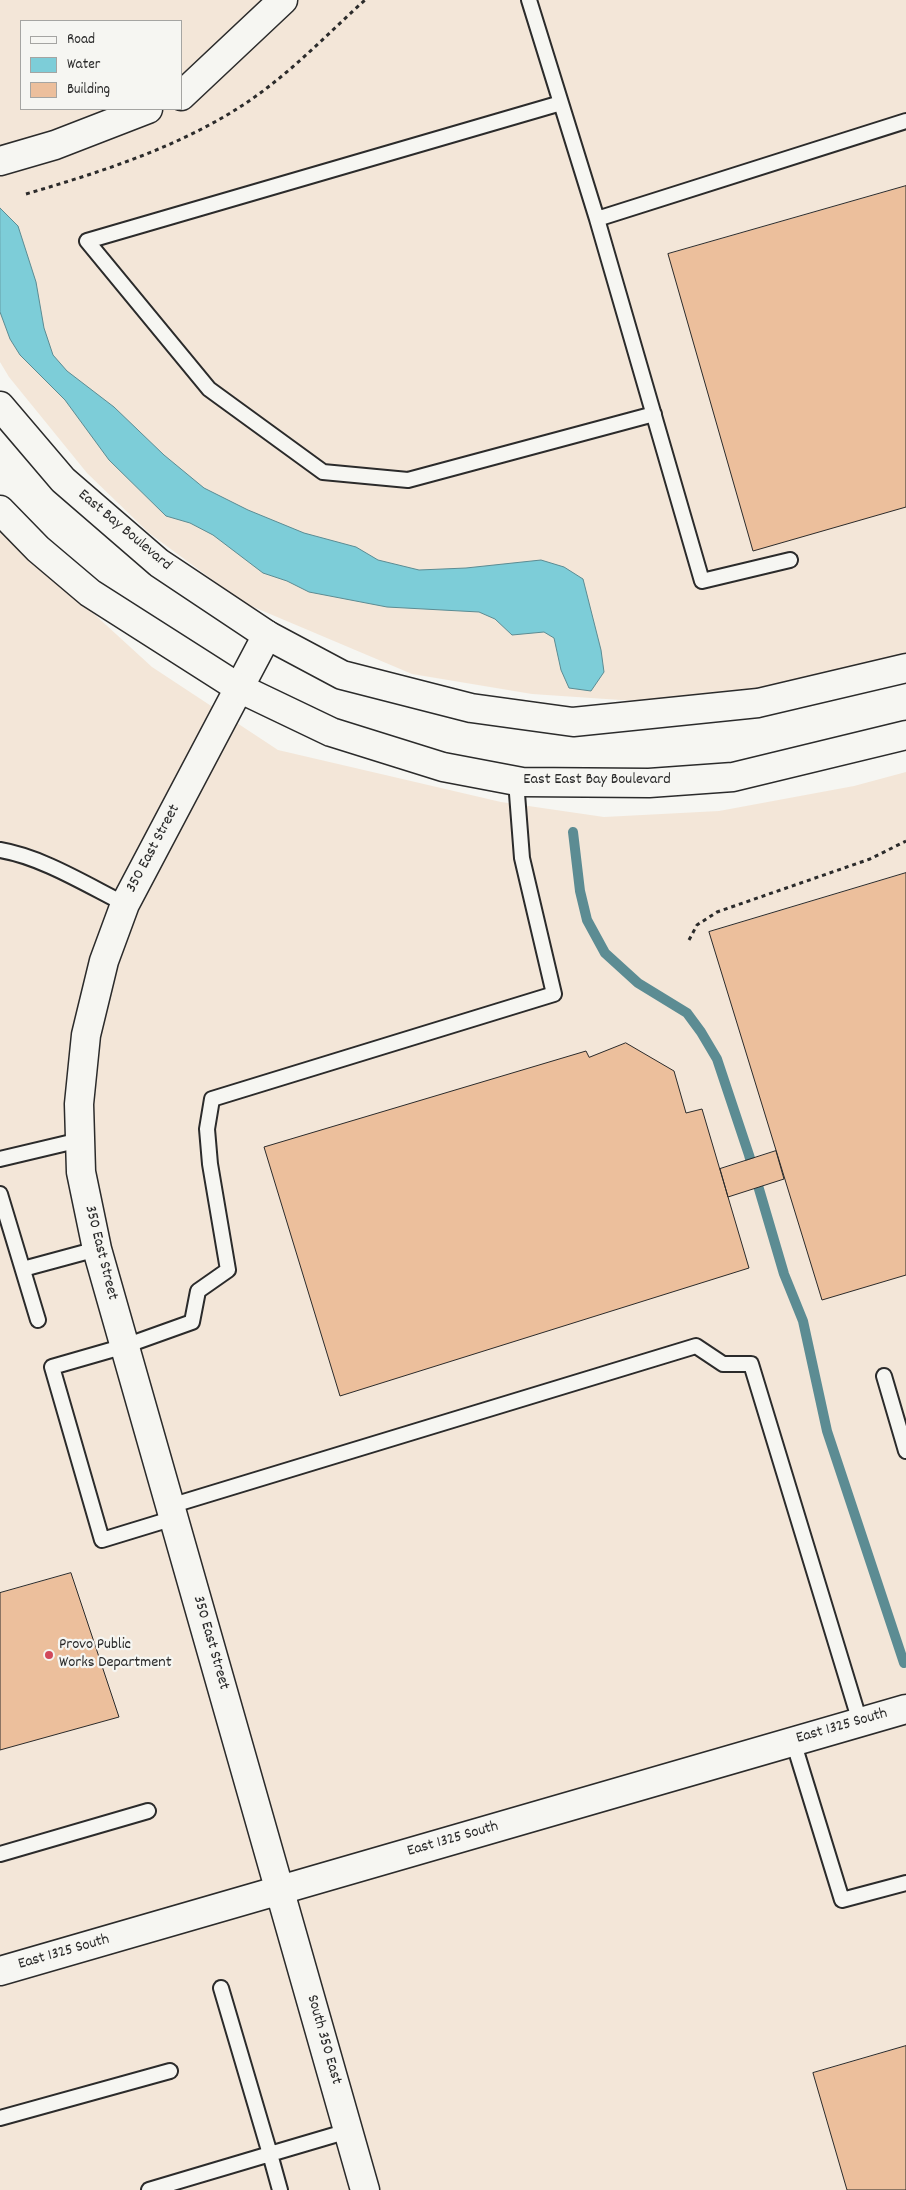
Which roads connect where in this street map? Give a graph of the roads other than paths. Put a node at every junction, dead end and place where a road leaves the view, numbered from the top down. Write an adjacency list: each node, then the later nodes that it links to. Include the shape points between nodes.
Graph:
1 (283, 0): 3 (street)
2 (530, 0): 4 (lane)
3 (182, 95)
4 (561, 103): 8 (lane); 10 (lane, via 87,241 209,389 323,472 408,480)
5 (145, 110): 7 (street, via 55,145)
6 (906, 121): 8 (lane)
7 (0, 161)
8 (597, 219): 10 (lane)
9 (0, 406): 13 (street, East Bay Boulevard, via 63,480 159,563)
10 (654, 414): 12 (lane, via 702,581)
11 (0, 510): 15 (street, via 38,549 90,593)
12 (790, 560)
13 (267, 635): 14 (street, via 342,675 471,708 573,722 758,703); 15 (street, 350 East Street)
14 (906, 668)
15 (239, 688): 17 (street, East East Bay Boulevard, via 331,732 443,767); 19 (street, 350 East Street)
16 (906, 735): 17 (street, East East Bay Boulevard, via 733,777 649,783)
17 (516, 781): 26 (lane, via 522,858 554,994 212,1098 207,1129 210,1164 228,1270 198,1291 192,1322)
18 (0, 850): 19 (lane, via 58,871)
19 (125, 904): 20 (street, 350 East Street, via 104,961 86,1035)
20 (80, 1140): 21 (lane); 23 (street, 350 East Street, via 81,1172)
21 (0, 1159)
22 (0, 1194): 24 (lane)
23 (97, 1249): 24 (lane); 26 (street, 350 East Street)
24 (23, 1269): 25 (lane)
25 (38, 1320)
26 (125, 1346): 29 (street, 350 East Street); 29 (lane, via 52,1367 102,1540)
27 (884, 1376): 28 (lane)
28 (906, 1451)
29 (172, 1512): 31 (lane, via 696,1346 723,1364 751,1364); 36 (street, 350 East Street)
30 (906, 1709): 31 (street, East 1325 South)
31 (860, 1722): 32 (street, East 1325 South)
32 (793, 1742): 35 (lane, via 842,1900); 36 (street, East 1325 South)
33 (148, 1811): 34 (lane)
34 (0, 1854)
35 (906, 1882)
36 (280, 1890): 37 (street, East 1325 South); 41 (street, South 350 East)
37 (0, 1971)
38 (221, 1988): 42 (lane)
39 (170, 2071): 40 (lane)
40 (0, 2118)
41 (348, 2131): 42 (lane); 45 (street, South 350 East)
42 (270, 2154): 43 (lane); 44 (lane)
43 (149, 2190)
44 (280, 2190)
45 (365, 2190)

